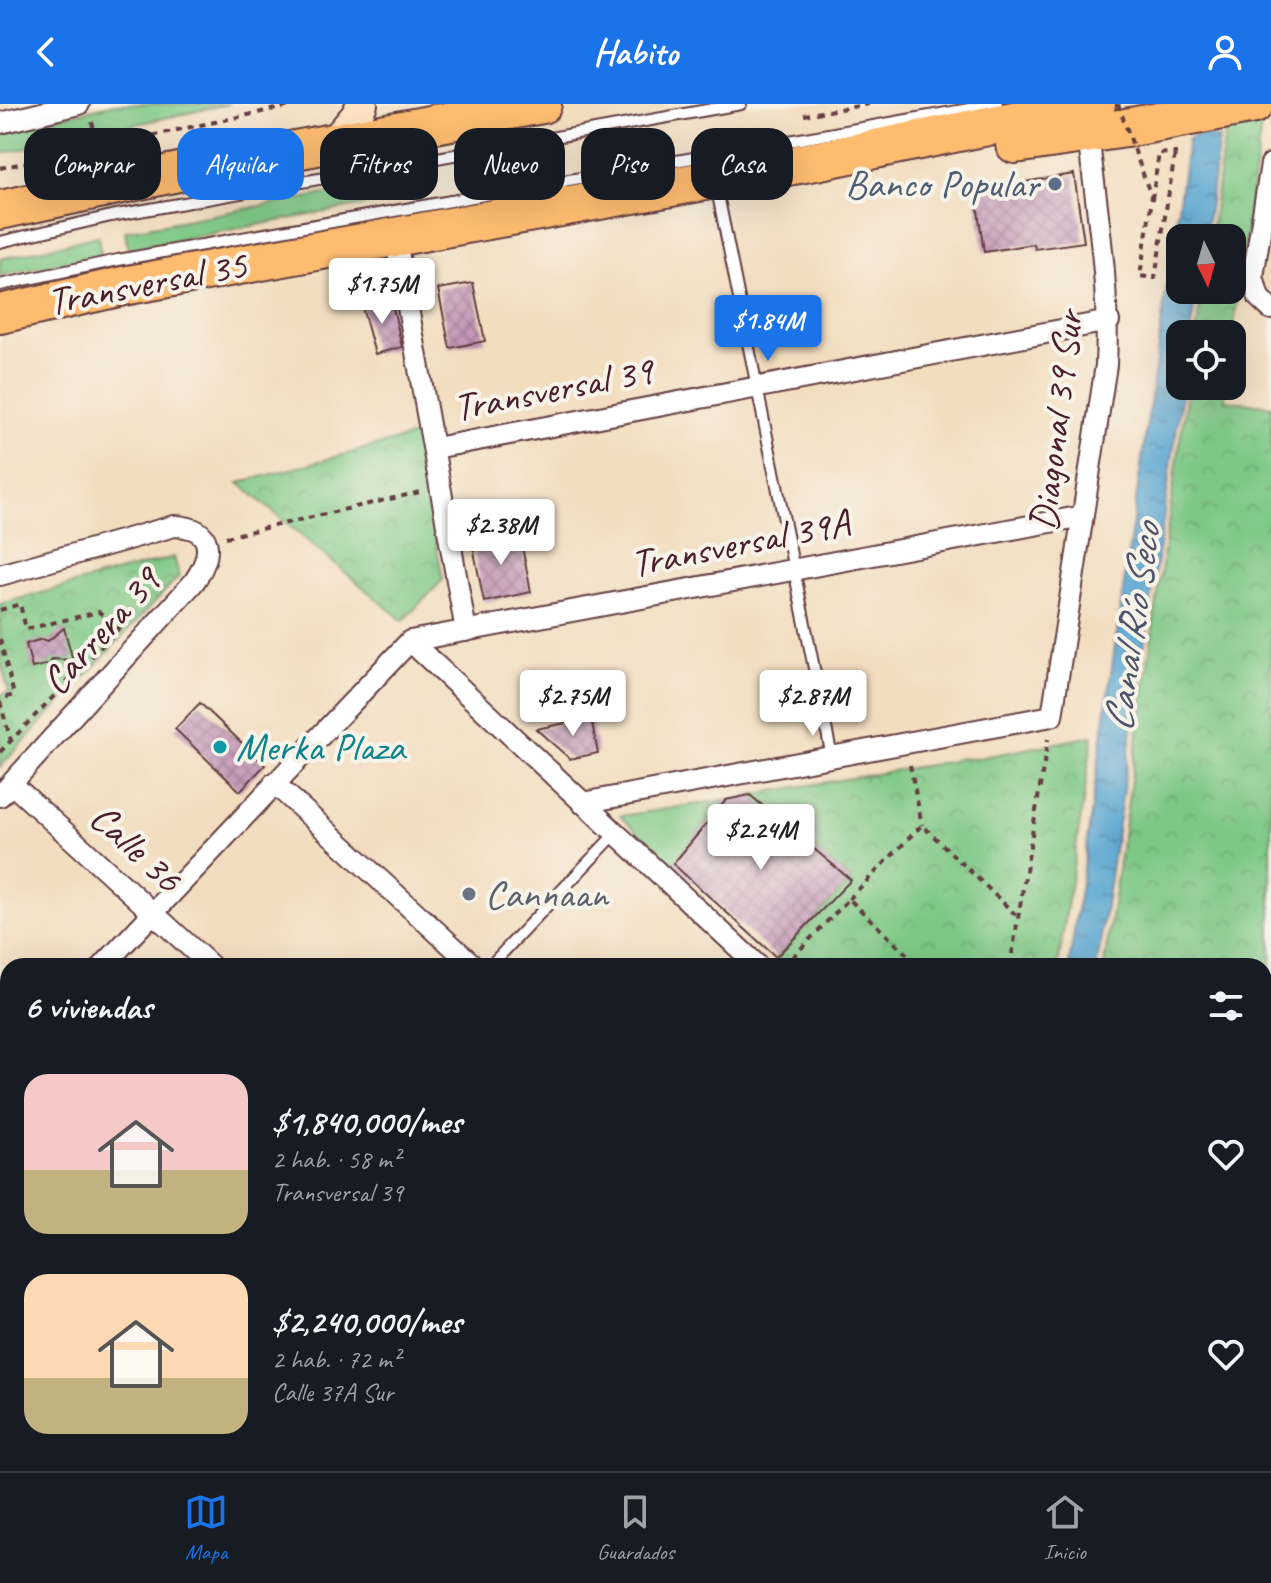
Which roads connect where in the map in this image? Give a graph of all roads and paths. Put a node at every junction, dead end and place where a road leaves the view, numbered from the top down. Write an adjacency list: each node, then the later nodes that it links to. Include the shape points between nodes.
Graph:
1 (299, 104): 15 (path)
2 (362, 104): 13 (street)
3 (741, 104): 28 (lane, via 111,216)
4 (870, 104): 10 (path)
5 (997, 104): 29 (lane)
6 (1118, 104): 24 (path, bridge)
7 (1254, 104): 11 (highway, Transversal 35)
8 (514, 106): 14 (highway)
9 (85, 111): 12 (street)
10 (804, 115)
11 (1092, 119): 21 (highway, Transversal 35, via 992,147); 32 (street, Diagonal 39 Sur)
12 (0, 123)
13 (346, 128)
14 (404, 128)
15 (161, 133)
16 (320, 145): 26 (highway)
17 (1159, 153): 24 (path)
18 (1175, 154): 24 (path, bridge, via 1155,278 1140,276)
19 (24, 163): 22 (path)
20 (1271, 164): 30 (street, via 1253,277)
21 (793, 165)
22 (0, 168)
23 (691, 183): 27 (highway, Transversal 35)
24 (1152, 199)
25 (719, 200): 33 (lane)
26 (0, 210)
27 (395, 235): 31 (highway, Transversal 35); 34 (street)
28 (0, 242)
29 (0, 285)
30 (1265, 304)
31 (0, 314)
32 (1109, 321): 33 (street, Transversal 39); 36 (street, Diagonal 39 Sur)
33 (757, 387): 34 (street, Transversal 39); 38 (lane)
34 (435, 448): 35 (street)
35 (442, 486): 37 (path); 43 (street)
36 (1083, 516): 38 (street, Transversal 39A); 47 (street, Diagonal 39 Sur)
37 (206, 542): 39 (street, via 192,526 174,526); 53 (street, Carrera 39, via 205,566 194,582)
38 (794, 570): 43 (street, Transversal 39A); 51 (lane)
39 (0, 575)
40 (0, 610): 42 (path, via 20,604 26,629 99,612)
41 (129, 618): 42 (path)
42 (119, 629): 48 (path)
43 (466, 631): 45 (street, Transversal 39A)
44 (0, 639): 46 (path, via 14,695)
45 (410, 641): 52 (street); 54 (street)
46 (0, 701): 48 (path)
47 (1052, 716): 49 (street); 59 (path)
48 (11, 741): 50 (path)
49 (905, 743): 51 (street); 55 (path)
50 (0, 752)
51 (832, 757): 54 (street)
52 (274, 783): 58 (street); 62 (street)
53 (6, 790): 58 (street, Calle 36)
54 (582, 803): 56 (street)
55 (922, 825): 57 (path); 59 (path)
56 (615, 834): 63 (lane); 64 (street)
57 (849, 899): 65 (path); 66 (path)
58 (153, 913): 60 (street); 61 (street, Calle 36)
59 (1018, 917): 67 (path)
60 (111, 958)
61 (202, 958)
62 (465, 958)
63 (498, 958)
64 (749, 958)
65 (792, 958)
66 (911, 958)
67 (1011, 958)

